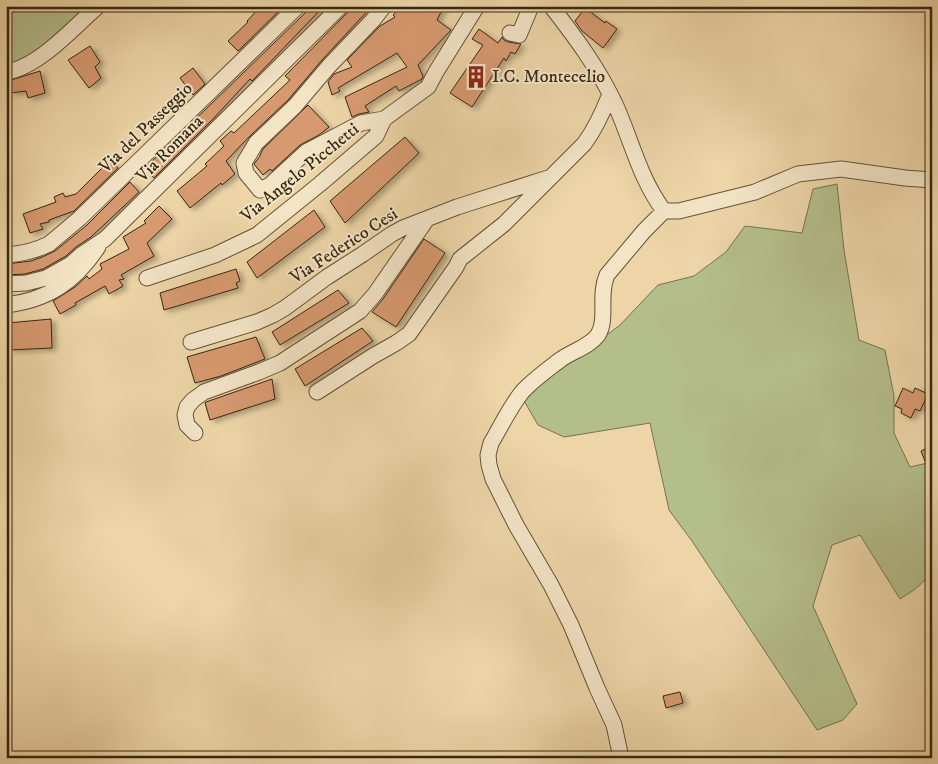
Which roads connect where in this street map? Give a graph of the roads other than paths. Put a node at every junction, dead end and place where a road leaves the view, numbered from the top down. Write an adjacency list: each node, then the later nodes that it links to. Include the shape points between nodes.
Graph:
1 (98, 6): 9 (street, via 40,58 15,71)
2 (298, 6): 17 (street, Via del Passeggio, via 80,218 44,247)
3 (341, 6): 16 (street, Via Romana)
4 (384, 6): 11 (street, via 295,106 256,143 244,163 246,173 260,190 270,186 306,152 360,124)
5 (477, 6): 11 (street, Via Angelo Picchetti, via 428,87)
6 (528, 6): 8 (street, via 519,35)
7 (551, 6): 10 (street, via 588,55)
8 (510, 33)
9 (6, 72)
10 (610, 94): 12 (street, via 589,137 574,156); 14 (street, via 646,183)
11 (384, 119): 18 (street, Via Angelo Picchetti, via 376,136 257,234 215,255)
12 (550, 177): 15 (street, Via Federico Cesi); 22 (street, via 504,224 460,260 409,334)
13 (932, 180): 14 (street, via 841,169 798,174 755,192 678,211)
14 (664, 211): 24 (street, via 608,275 603,289 602,325 598,335 561,359 525,390 494,438 488,454 498,490 571,625 614,725)
15 (427, 219): 21 (street, Via Federico Cesi, via 392,234 273,315); 23 (street, via 360,311 274,366 204,392 193,400 185,415 187,425)
16 (101, 242): 19 (street, Via Romana, via 46,278 32,283); 20 (street, via 78,273 64,284 35,300)
17 (6, 255)
18 (147, 278)
19 (6, 284)
20 (6, 305)
21 (191, 342)
22 (317, 392)
23 (195, 433)
24 (621, 758)

